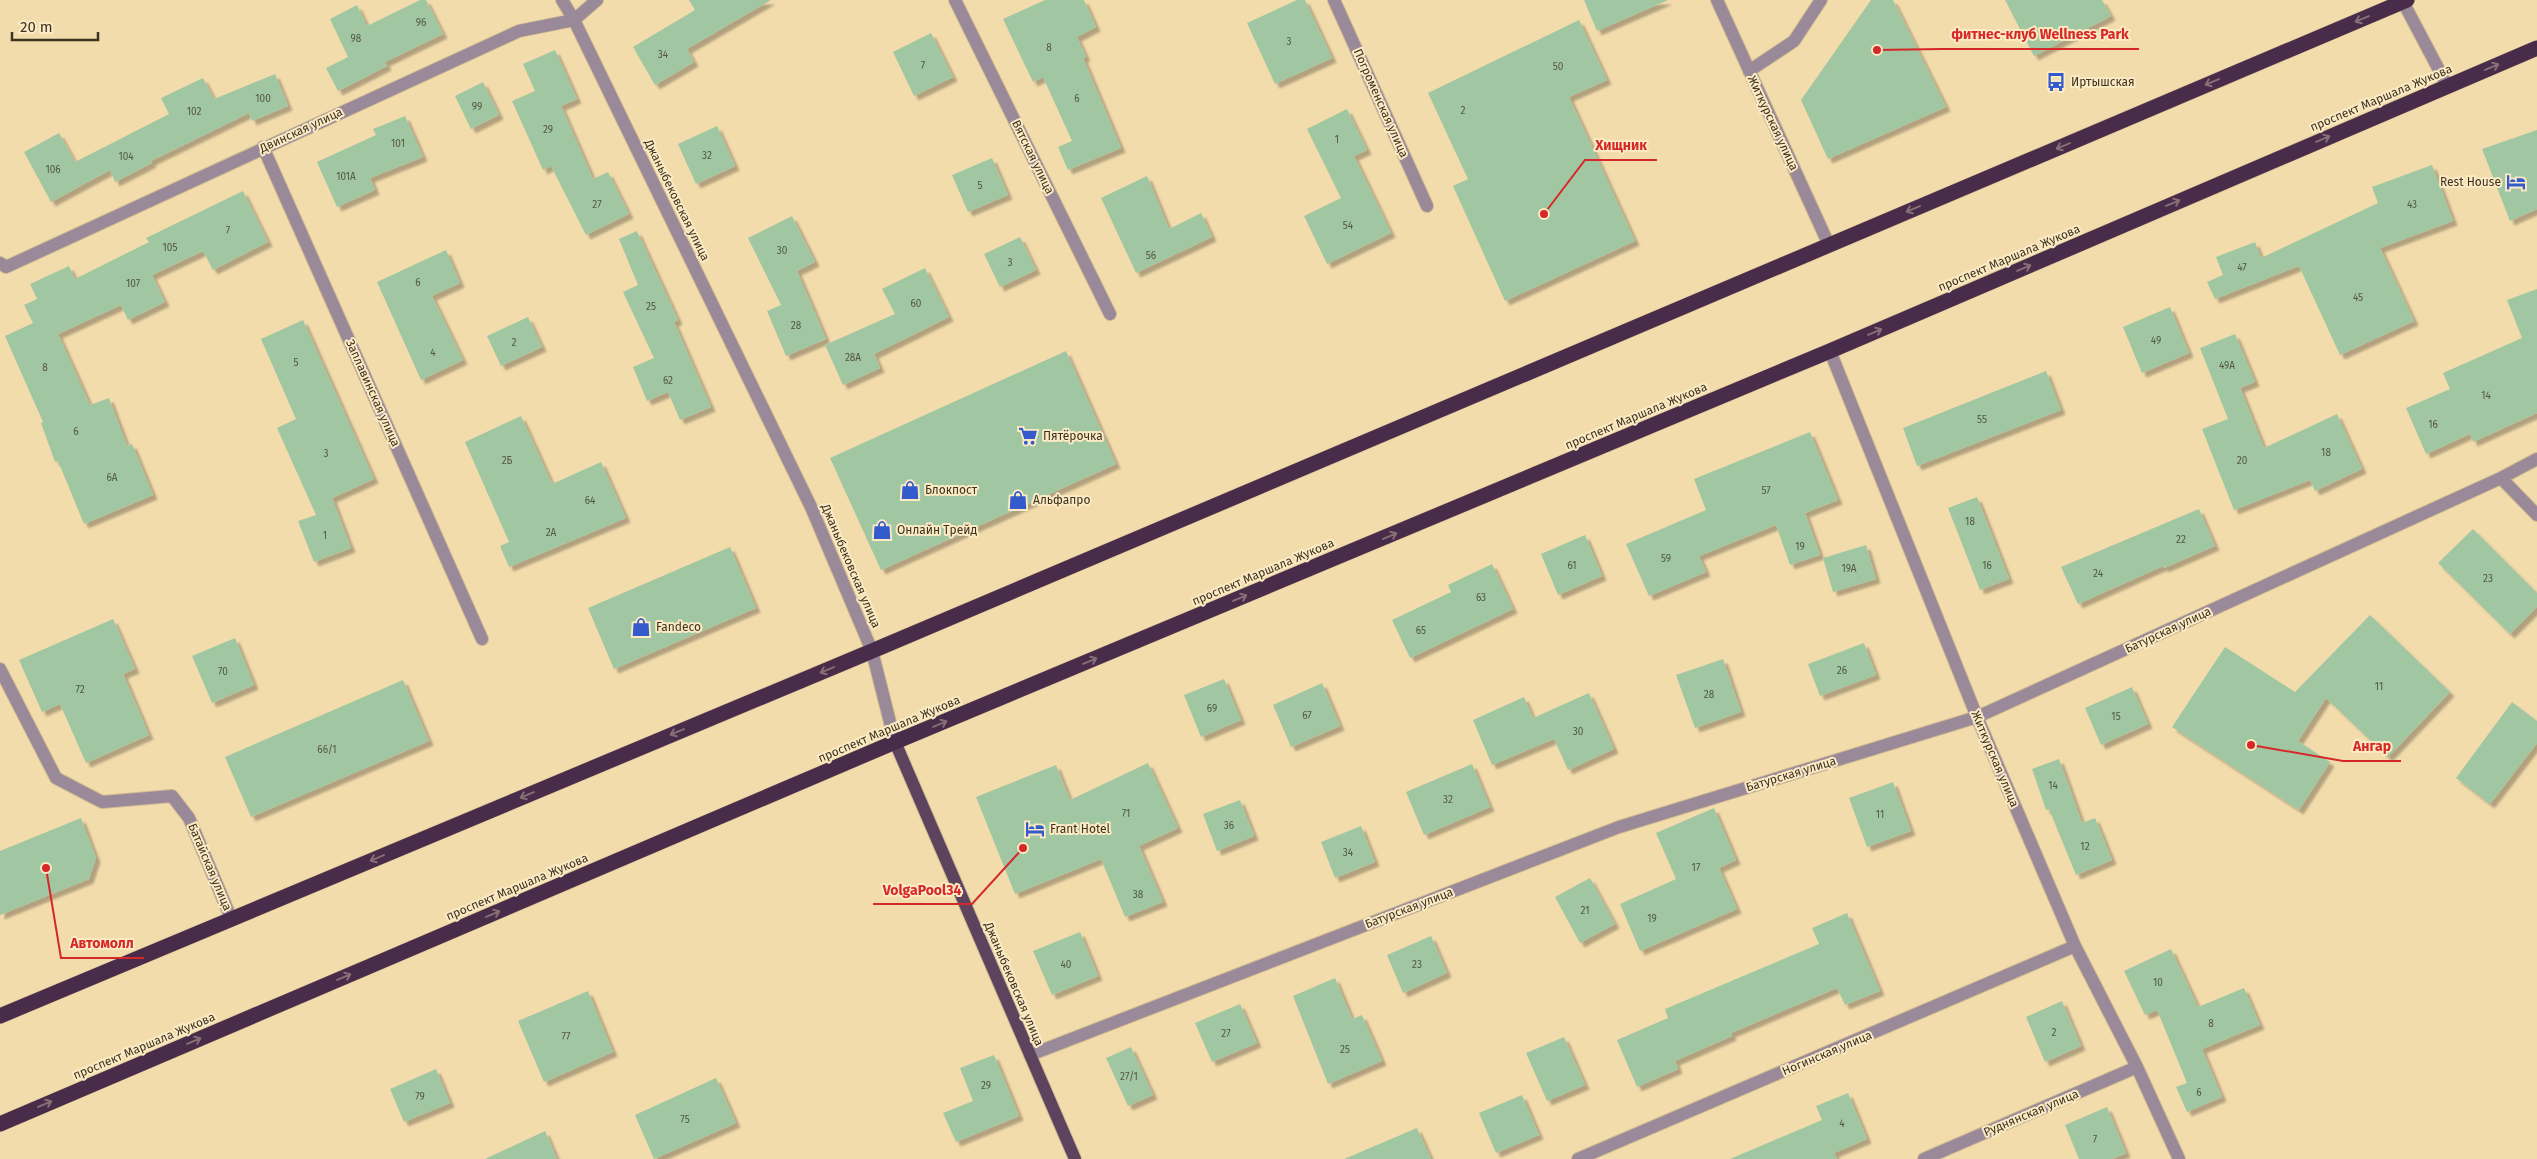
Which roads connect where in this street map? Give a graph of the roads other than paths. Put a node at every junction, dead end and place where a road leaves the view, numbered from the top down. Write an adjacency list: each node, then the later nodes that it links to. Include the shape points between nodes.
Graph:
1 (562, 0): 8 (street, Джаныбековская улица)
2 (597, 0): 8 (street)
3 (955, 0): 16 (street, Вятская улица)
4 (1334, 0): 13 (street, Погроменская улица)
5 (1717, 0): 10 (street, Житкурская улица)
6 (1821, 0): 10 (street, via 1794,41)
7 (2404, 0): 11 (street); 14 (highway, one-way to 14)
8 (574, 20): 12 (street, Двинская улица, via 519,30); 22 (street, Джаныбековская улица, via 811,507)
9 (2537, 48): 11 (highway, проспект Маршала Жукова, one-way to 9)
10 (1749, 71): 14 (street, Житкурская улица)
11 (2447, 85): 17 (highway, проспект Маршала Жукова, one-way to 11)
12 (263, 147): 15 (street, Двинская улица); 21 (street, Заплавинская улица)
13 (1427, 206)
14 (1829, 245): 22 (highway)
15 (3, 265)
16 (1110, 314)
17 (1830, 351): 24 (street, Житкурская улица); 25 (highway, проспект Маршала Жукова, one-way to 17)
18 (2537, 459): 19 (street, Батурская улица)
19 (2501, 478): 20 (street); 24 (street, Батурская улица)
20 (2537, 515)
21 (482, 639)
22 (872, 651): 25 (street, Джаныбековская улица); 26 (highway, one-way to 26)
23 (0, 670): 26 (street, Батайская улица, via 56,778 102,802 172,796 189,818)
24 (1977, 717): 27 (street, Житкурская улица); 29 (street, Батурская улица, via 1619,827)
25 (895, 742): 29 (main road, Джаныбековская улица); 31 (highway, проспект Маршала Жукова, one-way to 25)
26 (231, 918): 28 (highway)
27 (2075, 946): 30 (street, Житкурская улица); 33 (street, Ногинская улица)
28 (0, 1016)
29 (1030, 1055): 32 (main road, Джаныбековская улица)
30 (2137, 1066): 34 (street, Руднянская улица); 35 (street, Житкурская улица)
31 (0, 1124)
32 (1075, 1159)
33 (1578, 1159)
34 (1924, 1159)
35 (2179, 1159)

